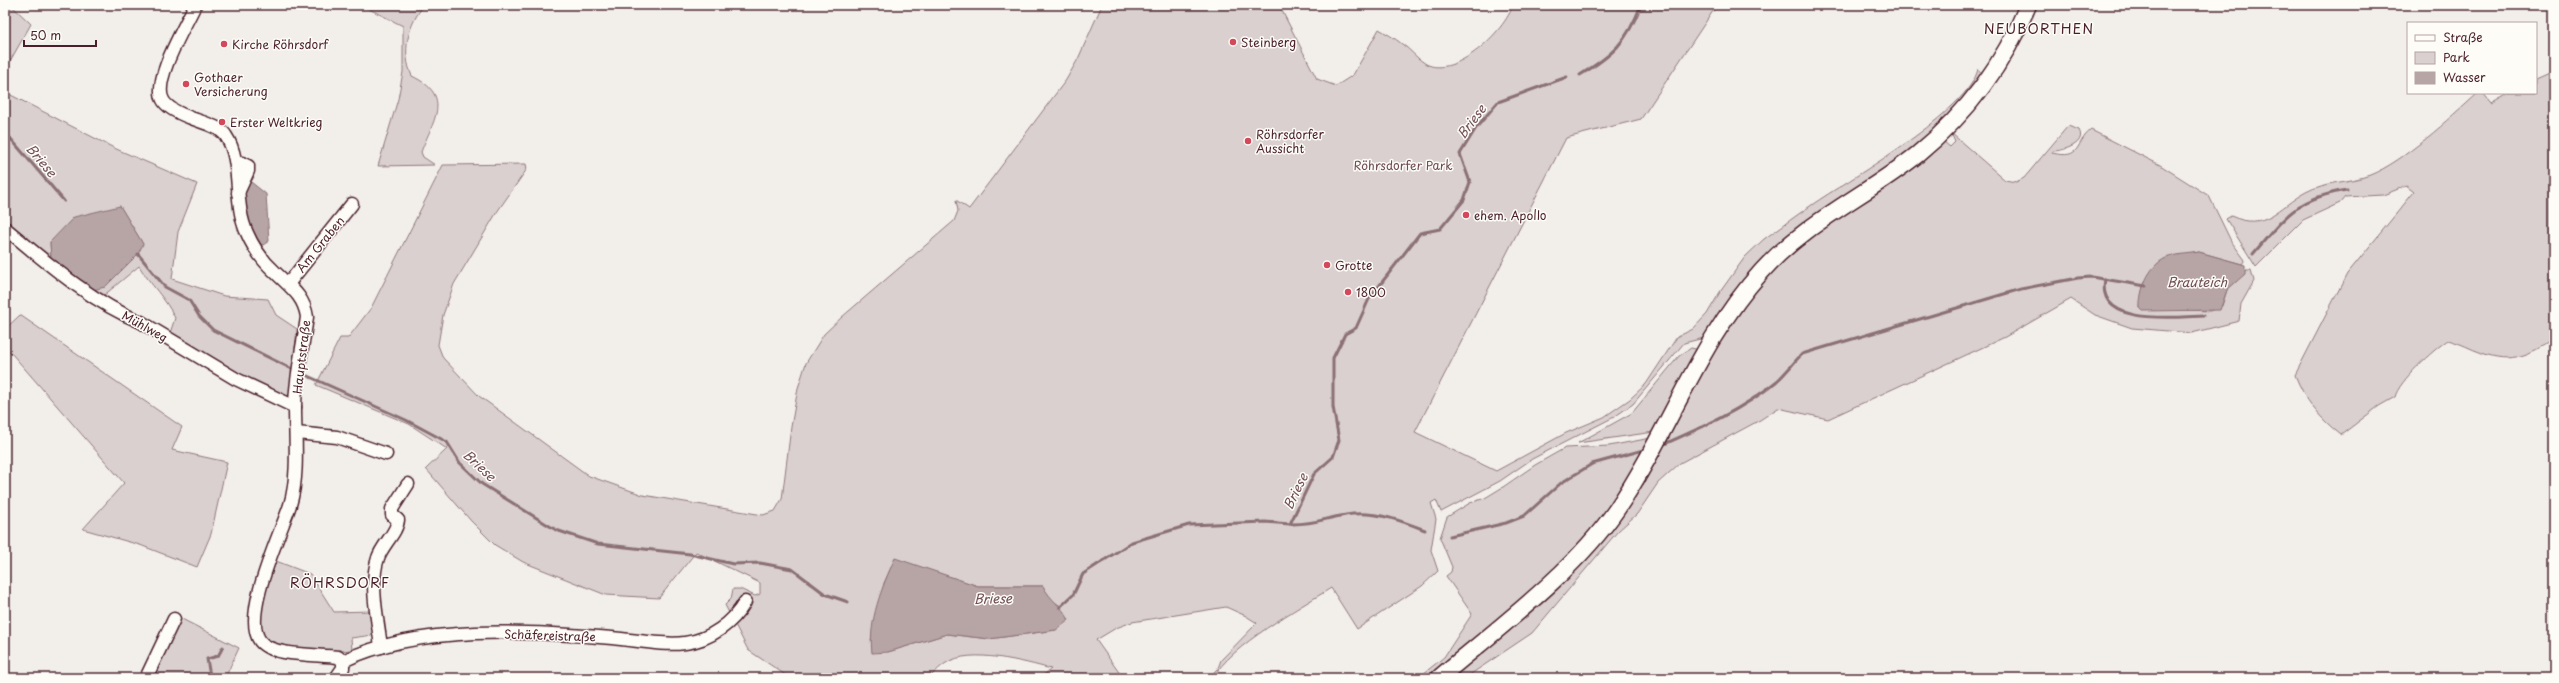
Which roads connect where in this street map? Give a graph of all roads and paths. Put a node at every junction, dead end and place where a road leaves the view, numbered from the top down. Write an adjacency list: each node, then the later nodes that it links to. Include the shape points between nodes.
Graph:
1 (195, 5): 4 (street, Hauptstraße, via 169,60 160,91 164,102 176,110 225,134 231,144)
2 (2028, 5): 18 (main road, via 2004,58 1955,121 1917,155 1812,225 1762,270 1721,326 1636,481 1604,526 1585,548 1529,601)
3 (242, 163): 4 (street, via 248,166 248,171)
4 (238, 194): 7 (street, Hauptstraße, via 240,212 247,233 260,256)
5 (352, 204): 7 (street, Am Graben)
6 (5, 228): 8 (street, Mühlweg, via 84,290 106,304 236,379)
7 (288, 284): 8 (street, Hauptstraße, via 306,306 307,318)
8 (295, 407): 9 (street, Hauptstraße)
9 (296, 433): 10 (street, via 337,437); 15 (street, Hauptstraße, via 291,502 258,595 255,616 257,636 268,648 281,652 338,657)
10 (386, 454)
11 (408, 484): 14 (street, via 392,509 392,515 398,520 397,525 384,544 376,570)
12 (745, 602): 14 (street, Schäfereistraße, via 738,613 720,630 686,643 507,633 449,635)
13 (174, 619): 16 (street)
14 (381, 648): 15 (street, Schäfereistraße)
15 (343, 661): 17 (street)
16 (146, 678)
17 (336, 678)
18 (1439, 678)

